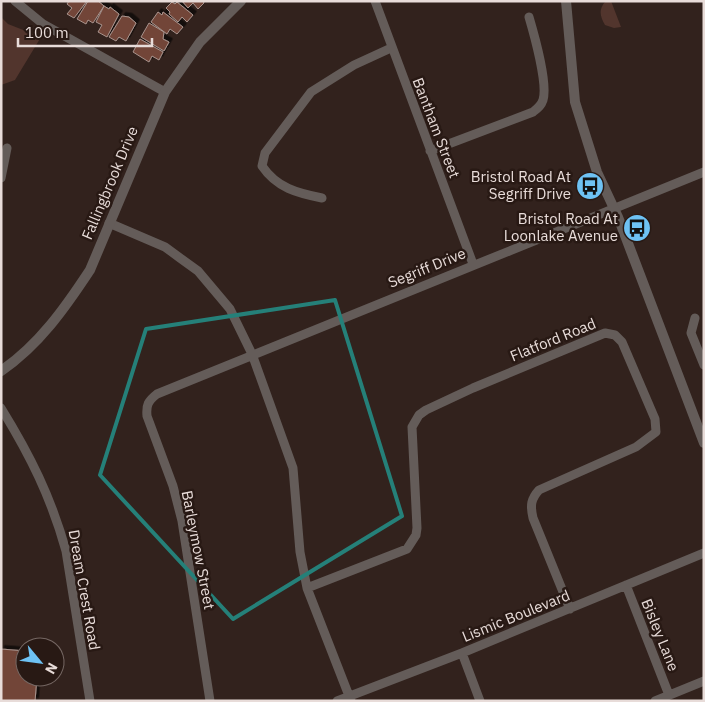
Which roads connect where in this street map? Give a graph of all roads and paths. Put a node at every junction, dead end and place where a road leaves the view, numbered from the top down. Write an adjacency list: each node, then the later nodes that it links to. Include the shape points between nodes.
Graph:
1 (15, 1): 7 (street, via 43,24)
2 (241, 1): 7 (street, Fallingbrook Drive, via 191,53)
3 (375, 1): 6 (street, Bantham Street)
4 (566, 1): 13 (street, via 575,102 598,172)
5 (529, 17): 9 (street, via 538,49 544,98 540,107)
6 (391, 48): 9 (street, Bantham Street); 12 (street, via 354,65 311,92 265,153 262,166 266,172 294,193)
7 (165, 92): 14 (street, Fallingbrook Drive)
8 (7, 148): 11 (street)
9 (430, 151): 15 (street, Bantham Street)
10 (704, 172): 13 (street, Segriff Drive)
11 (1, 178)
12 (322, 198)
13 (614, 207): 15 (street, Segriff Drive); 21 (street)
14 (109, 223): 17 (street, via 165,247 198,271 230,309); 19 (street, Fallingbrook Drive, via 90,270 58,317 27,350)
15 (473, 264): 17 (street, Segriff Drive)
16 (695, 318): 18 (street, via 691,333)
17 (252, 354): 24 (street, via 293,468 301,559); 31 (street, Barleymow Street, via 157,394 146,406 182,521)
18 (704, 365)
19 (1, 371)
20 (1, 408): 30 (street, Dream Crest Road, via 31,458 52,503 66,552)
21 (704, 443)
22 (704, 553): 23 (street, Lismic Boulevard)
23 (626, 585): 25 (street, Lismic Boulevard); 28 (street, Bisley Lane)
24 (307, 588): 25 (street, Flatford Road, via 407,549 412,542 417,528 412,426 419,415 473,388 605,333 615,334 622,342 655,419 656,432 636,447 539,490 532,498 533,518); 29 (street)
25 (570, 608): 26 (street, Lismic Boulevard)
26 (462, 653): 29 (street, Lismic Boulevard); 33 (street)
27 (704, 681): 28 (street)
28 (669, 695): 34 (street)
29 (350, 698): 32 (street, Lismic Boulevard)
30 (90, 701)
31 (210, 701)
32 (337, 701)
33 (480, 701)
34 (655, 701)

